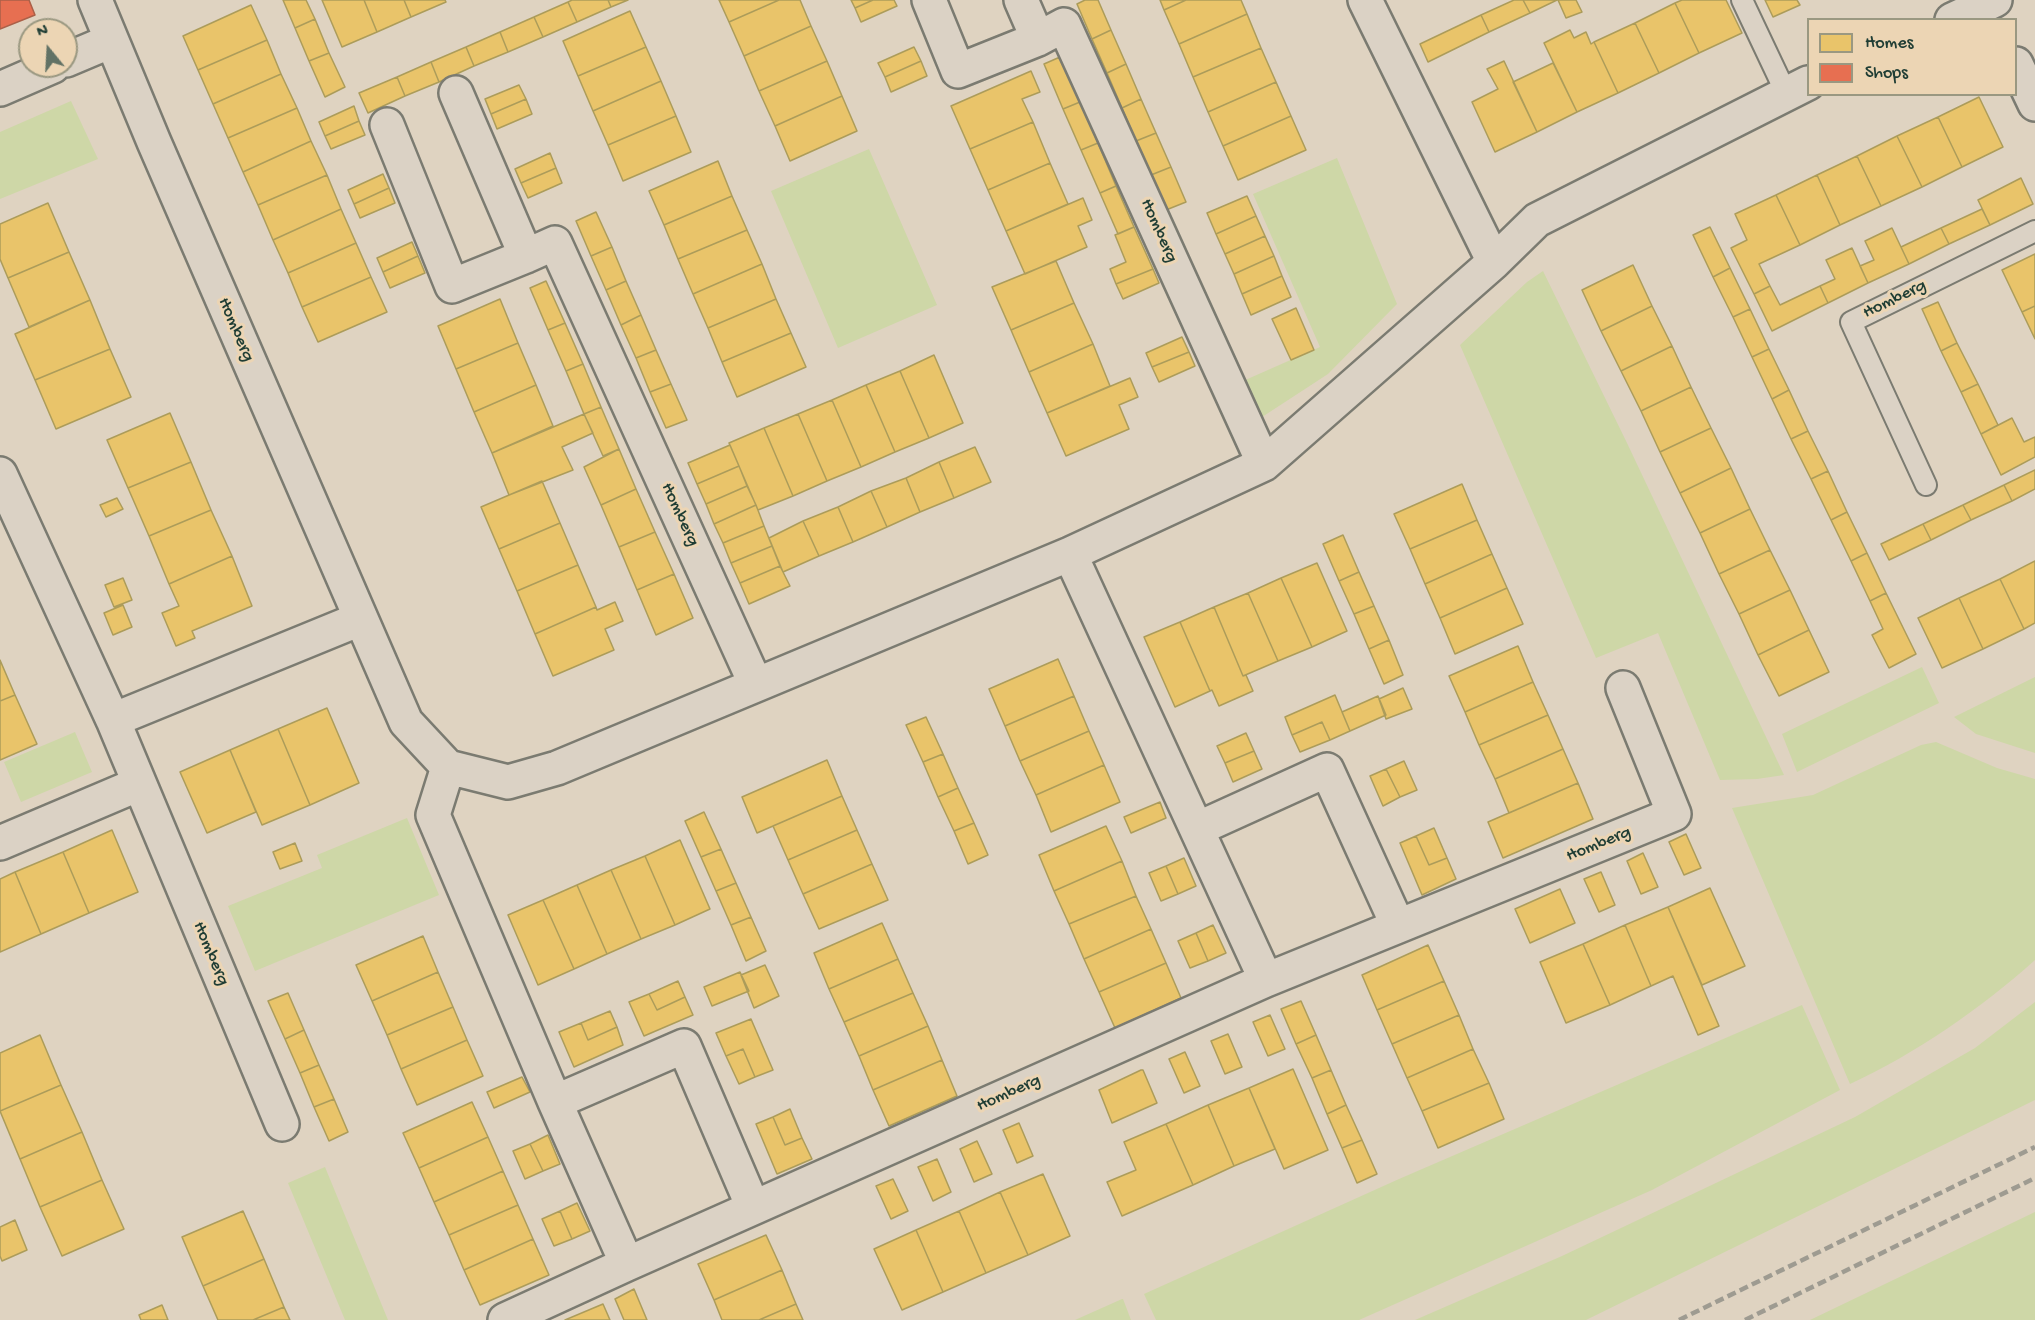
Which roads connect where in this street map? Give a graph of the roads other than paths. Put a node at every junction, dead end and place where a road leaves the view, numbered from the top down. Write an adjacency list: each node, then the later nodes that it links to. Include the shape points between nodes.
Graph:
1 (95, 0): 9 (street, Homberg)
2 (929, 0): 8 (street, Homberg, via 958,71)
3 (1021, 0): 8 (street)
4 (1365, 0): 20 (street)
5 (1742, 0): 13 (lane)
6 (1990, 6): 7 (street)
7 (1957, 18)
8 (1038, 39): 21 (street, Homberg, via 1064,25)
9 (111, 40): 10 (street); 25 (street, Homberg)
10 (78, 55)
11 (2017, 66): 16 (street)
12 (25, 78): 14 (street)
13 (1797, 88): 20 (street, via 1537,220)
14 (0, 89)
15 (456, 93): 19 (street)
16 (2035, 104)
17 (387, 125): 19 (street, Homberg, via 452,286)
18 (2035, 231): 23 (lane, Homberg, via 1851,322)
19 (526, 256): 26 (street, Homberg, via 555,243)
20 (1494, 262): 21 (street)
21 (1264, 464): 24 (street)
22 (0, 474): 28 (street, Homberg)
23 (1926, 485)
24 (1070, 554): 26 (street); 31 (street)
25 (360, 619): 28 (street); 29 (street, Homberg, via 406,722)
26 (756, 685): 29 (street, via 557,768 508,782)
27 (1623, 688): 33 (street, Homberg, via 1674,814)
28 (113, 720): 30 (street, Homberg)
29 (448, 767): 35 (street, via 433,815)
30 (139, 784): 32 (street); 36 (street, Homberg)
31 (1197, 830): 33 (street, via 1327,770); 34 (street)
32 (0, 843)
33 (1398, 926): 34 (street, Homberg)
34 (1266, 980): 37 (street, Homberg)
35 (555, 1102): 37 (street, via 684,1046); 38 (street)
36 (282, 1124)
37 (753, 1207): 38 (street, Homberg)
38 (627, 1264): 39 (street, Homberg)
39 (505, 1320)

